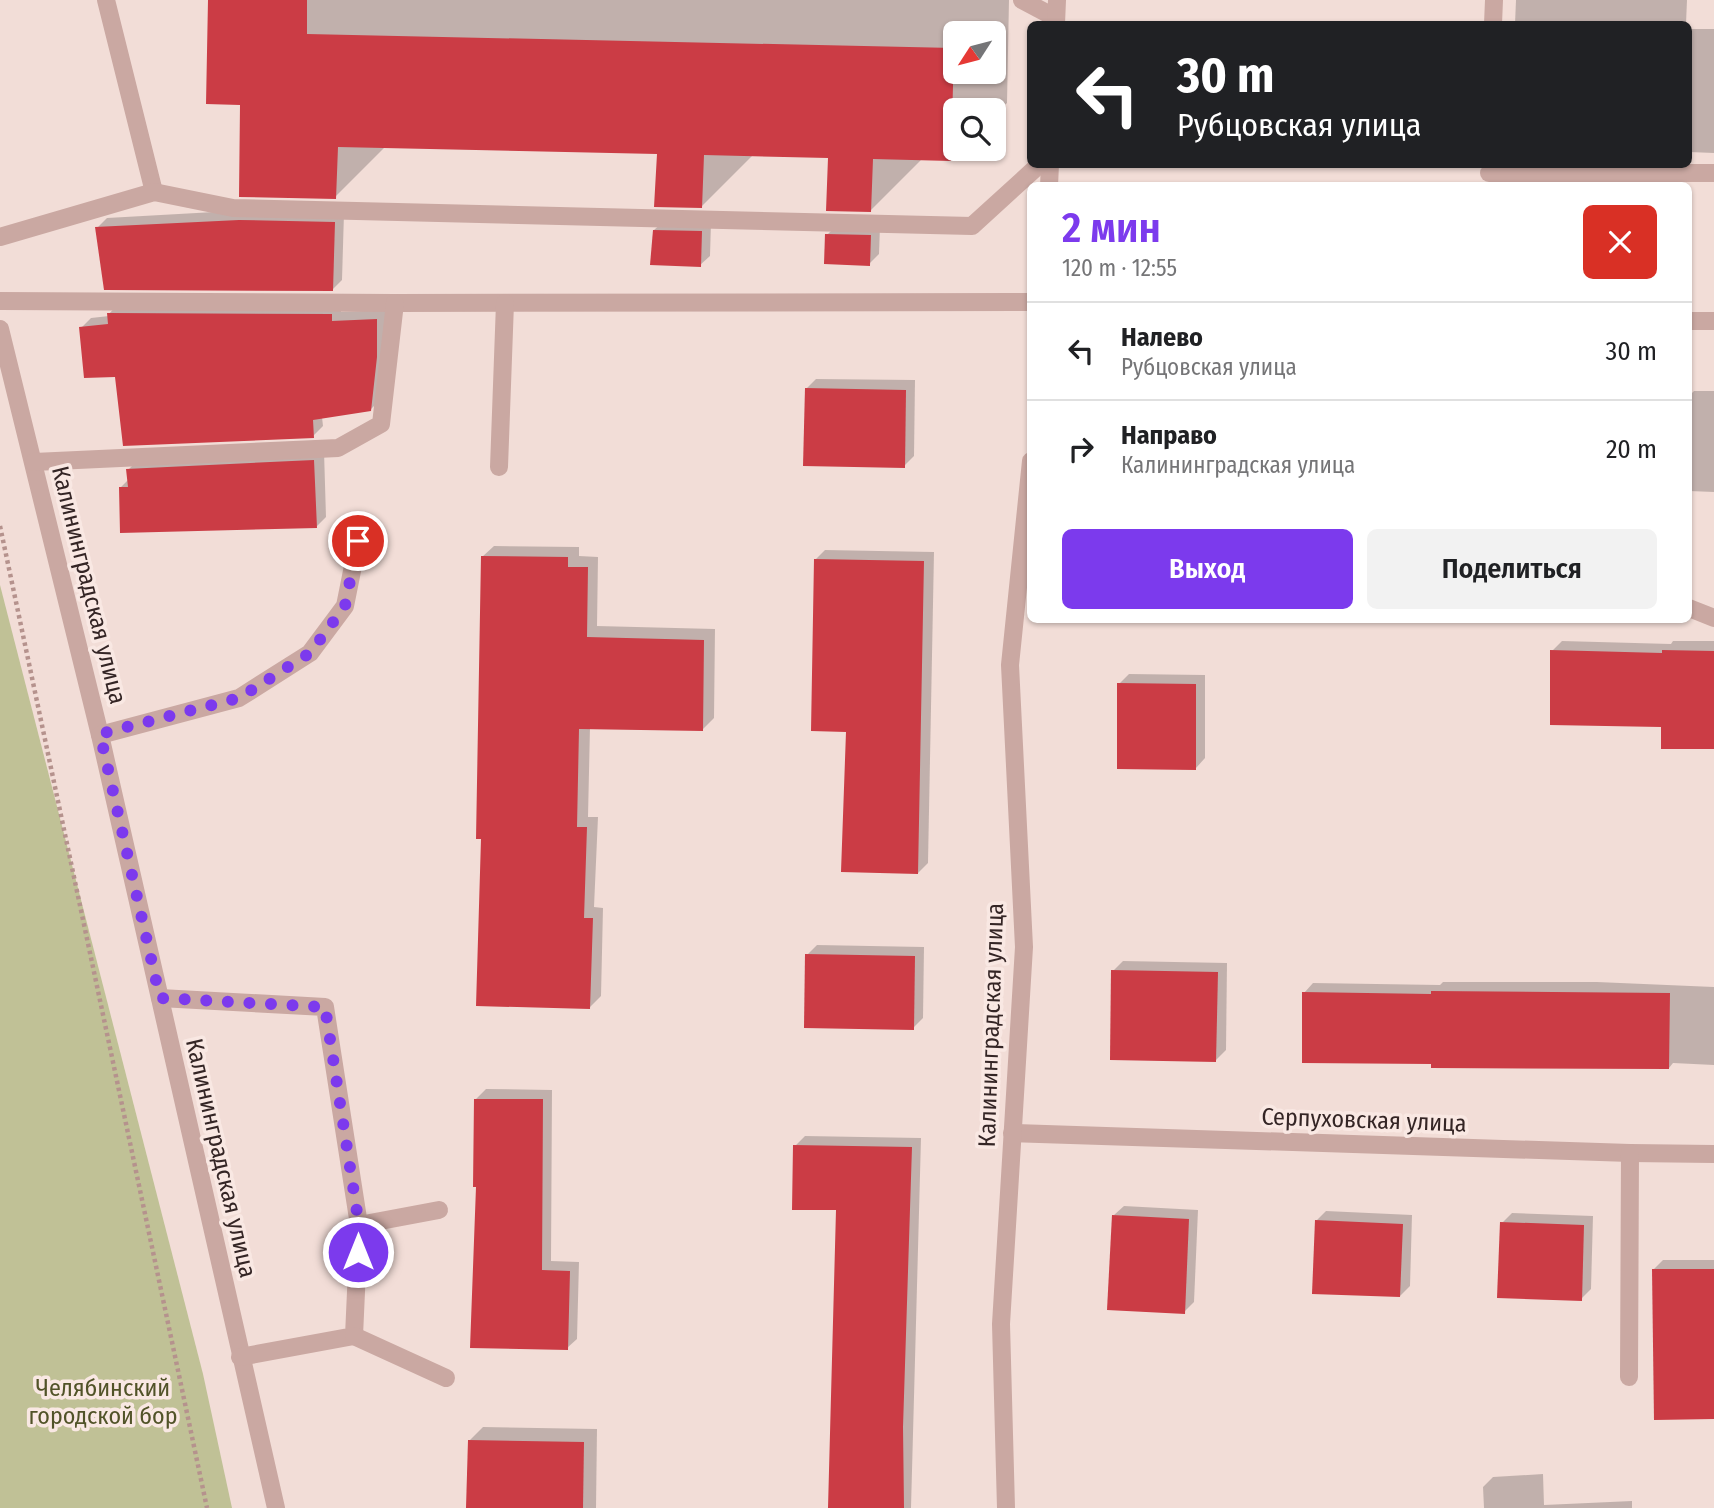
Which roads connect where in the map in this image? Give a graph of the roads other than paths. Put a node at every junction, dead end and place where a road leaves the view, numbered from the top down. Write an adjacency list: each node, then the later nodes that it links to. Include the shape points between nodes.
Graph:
1 (106, 0): 9 (street)
2 (1022, 0): 4 (street)
3 (1494, 0): 5 (street)
4 (1056, 14)
5 (1493, 21)
6 (1036, 168): 9 (street, via 972,226 233,208)
7 (1714, 173): 8 (street)
8 (1489, 174)
9 (154, 192): 10 (street)
10 (0, 237)
11 (0, 301): 13 (street)
12 (1027, 302): 14 (street)
13 (395, 303): 14 (street); 18 (street, via 381,424 338,448)
14 (505, 303): 19 (street)
15 (1692, 321): 16 (street)
16 (1714, 321)
17 (0, 329): 18 (street, Калининградская улица)
18 (34, 462): 24 (street, Калининградская улица)
19 (499, 467)
20 (1027, 500): 26 (street, Калининградская улица, via 1010,665 1024,947)
21 (358, 541): 24 (street, via 345,606 310,653 239,698)
22 (1692, 609): 23 (street)
23 (1714, 618)
24 (100, 734): 25 (street, Калининградская улица)
25 (160, 998): 30 (street, via 325,1007); 32 (street, Калининградская улица)
26 (1012, 1133): 27 (street, Серпуховская улица); 36 (street, Калининградская улица, via 1001,1324)
27 (1630, 1153): 28 (street, Серпуховская улица); 33 (street)
28 (1714, 1154)
29 (439, 1210): 30 (street)
30 (359, 1225): 31 (street)
31 (354, 1335): 32 (street); 34 (street)
32 (240, 1357): 35 (street, Калининградская улица)
33 (1629, 1377)
34 (446, 1378)
35 (276, 1508)
36 (1006, 1508)

